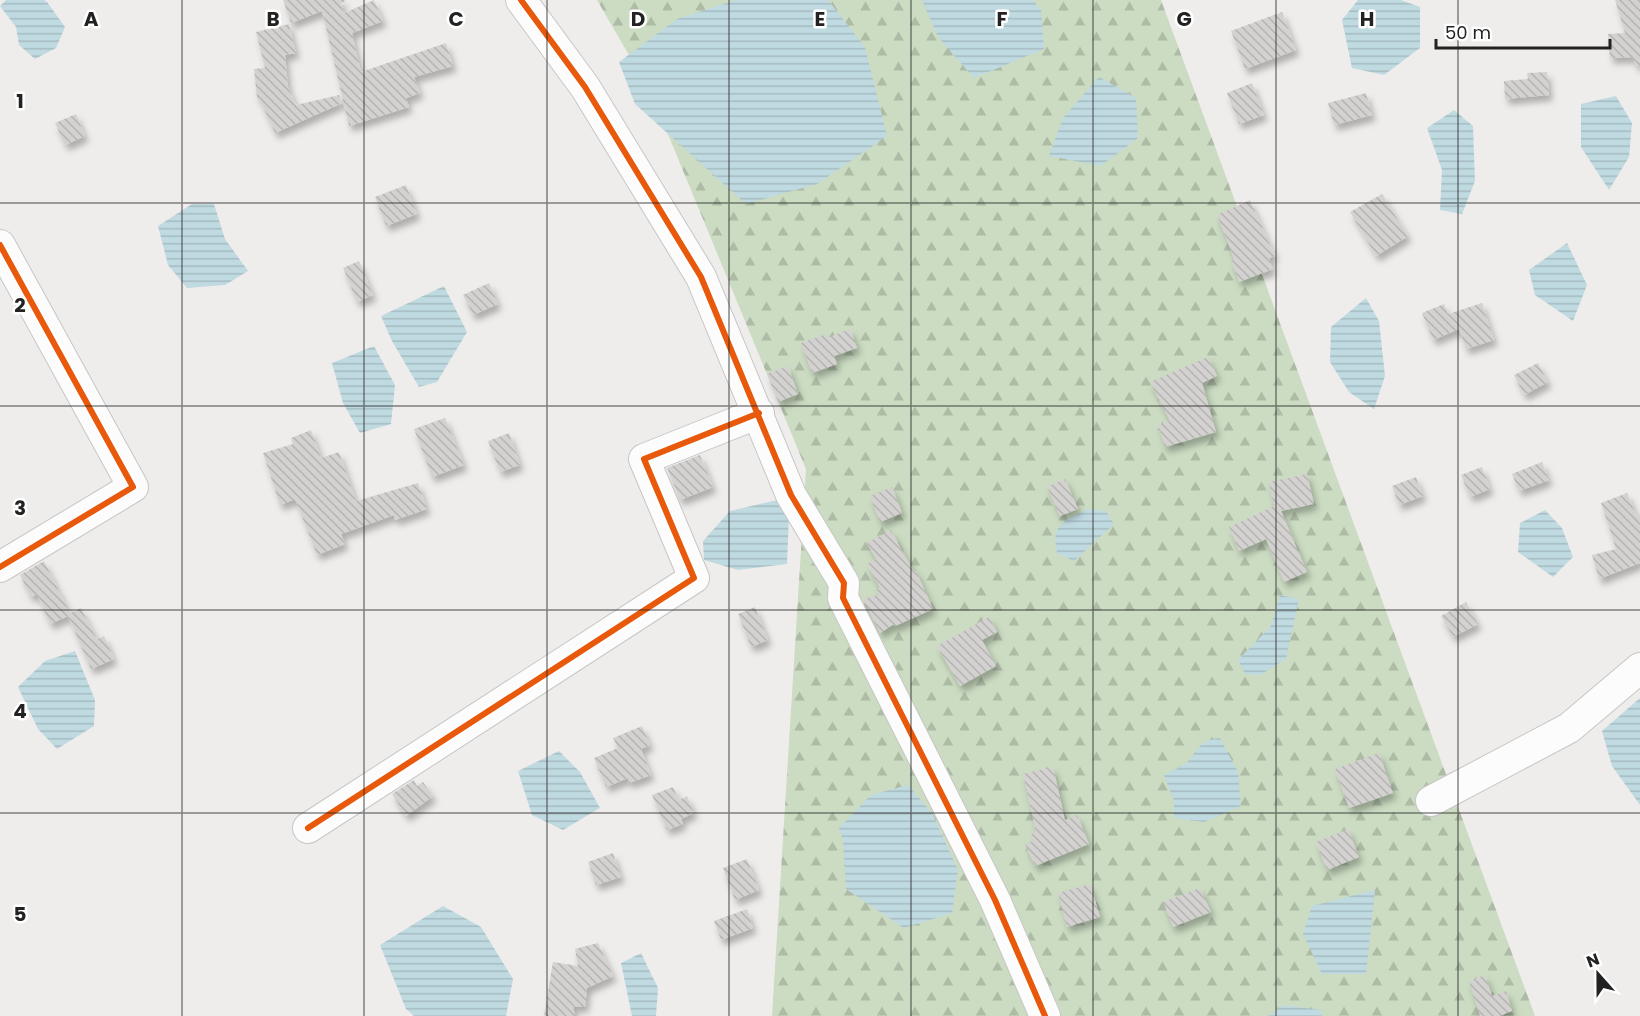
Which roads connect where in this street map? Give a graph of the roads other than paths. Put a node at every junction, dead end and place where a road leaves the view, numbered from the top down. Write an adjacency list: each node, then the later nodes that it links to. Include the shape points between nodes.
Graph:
1 (521, 0): 3 (street, via 585,87 701,277)
2 (0, 245): 4 (street, via 134,487)
3 (759, 413): 7 (street, via 644,459 694,578); 8 (street, via 791,495 844,583 843,598 995,900)
4 (0, 567)
5 (1640, 668): 6 (street, via 1569,728)
6 (1431, 801)
7 (308, 828)
8 (1045, 1016)

